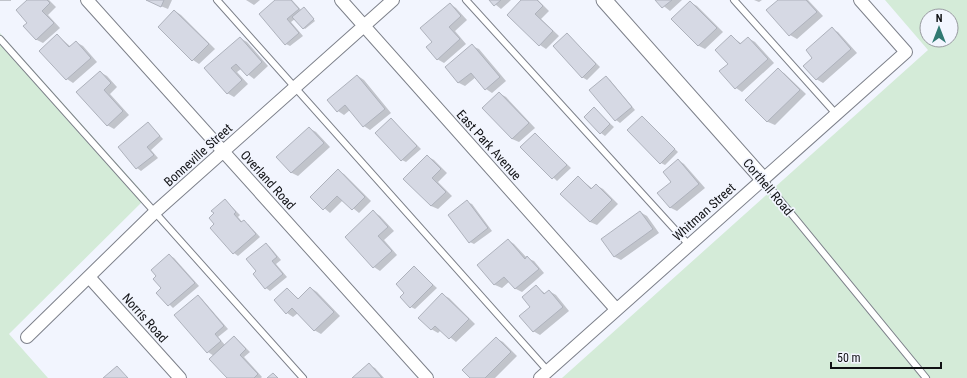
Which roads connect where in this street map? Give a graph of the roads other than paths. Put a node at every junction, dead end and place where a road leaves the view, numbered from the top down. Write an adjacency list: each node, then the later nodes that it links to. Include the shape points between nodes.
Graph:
1 (87, 0): 13 (street, Overland Road)
2 (217, 0): 11 (lane)
3 (341, 0): 9 (street, East Park Avenue)
4 (393, 0): 9 (street, Bonneville Street)
5 (466, 0): 16 (lane)
6 (604, 0): 14 (street, Corthell Road)
7 (734, 0): 12 (lane)
8 (860, 0): 12 (street, Whitman Street, via 906,52)
9 (364, 26): 11 (street, Bonneville Street); 18 (street, East Park Avenue)
10 (0, 39): 15 (lane)
11 (295, 87): 13 (street, Bonneville Street); 20 (lane)
12 (836, 115): 14 (street, Whitman Street)
13 (223, 151): 15 (street, Bonneville Street); 23 (street, Overland Road)
14 (762, 178): 16 (street, Whitman Street); 24 (lane, Corthell Road)
15 (154, 213): 17 (street, Bonneville Street); 22 (lane)
16 (689, 245): 18 (street, Whitman Street)
17 (89, 277): 19 (street, Bonneville Street); 21 (street, Norris Road)
18 (616, 309): 20 (street, Whitman Street)
19 (27, 337)
20 (544, 374)
21 (180, 378)
22 (303, 378)
23 (427, 378)
24 (926, 378)

